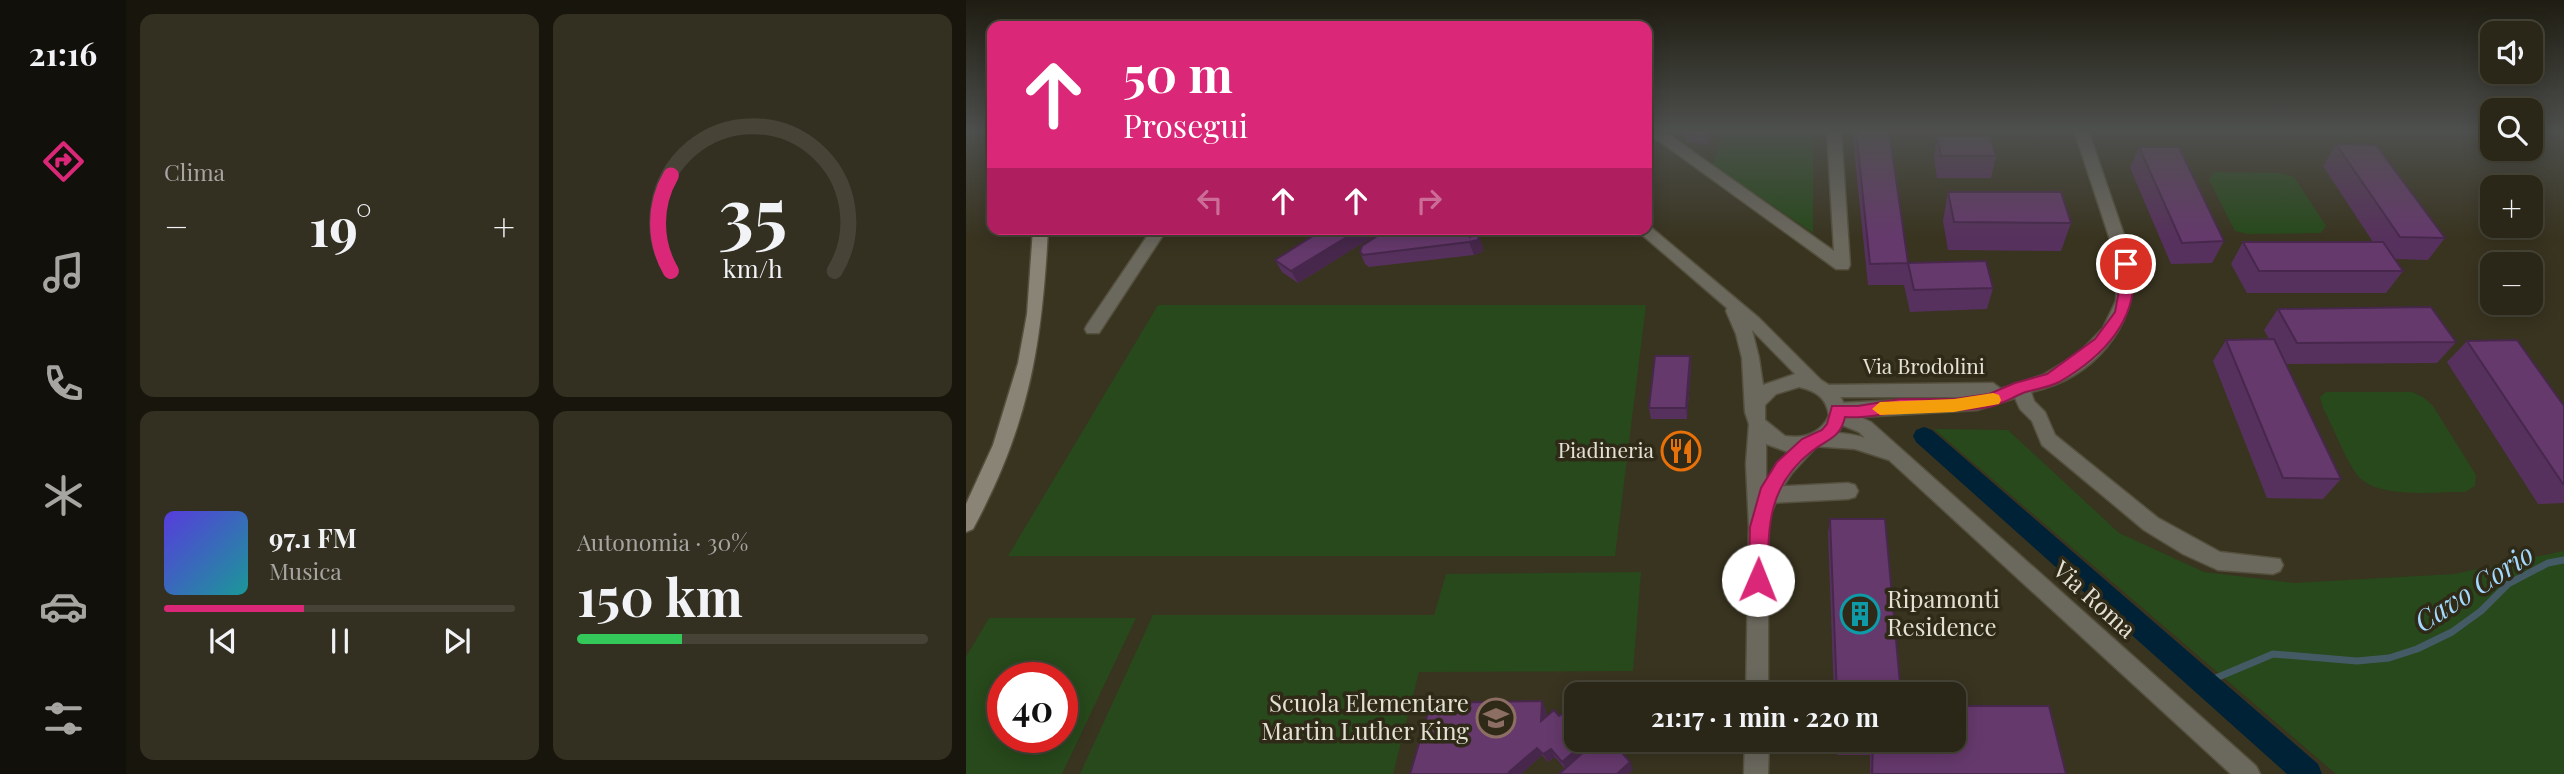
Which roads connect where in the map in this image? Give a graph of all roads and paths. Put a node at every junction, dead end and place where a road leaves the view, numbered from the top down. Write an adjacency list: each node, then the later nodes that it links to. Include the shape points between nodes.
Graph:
1 (1711, 166): 2 (street, via 1842,265)
2 (1836, 166)
3 (2093, 166): 10 (street, Via Brodolini, via 2126,264 2122,313 2101,343 2078,362 2052,379)
4 (1041, 235): 17 (main road, via 1028,361 996,462)
5 (1156, 235): 8 (street)
6 (1652, 235): 7 (street)
7 (1728, 302): 9 (street); 12 (street, via 1744,327 1754,368)
8 (1093, 328)
9 (1820, 386): 10 (street, Via Brodolini, via 1974,391); 11 (street, via 1835,400); 12 (street, via 1799,380 1776,384 1759,398)
10 (2021, 387): 11 (street, Via Brodolini, via 1992,400 1954,406); 19 (street, via 2048,440 2151,524 2218,561)
11 (1838, 413): 13 (street, via 1828,435); 14 (street, Via Roma, via 1865,428)
12 (1756, 416): 13 (street, via 1763,431 1783,443); 18 (street)
13 (1813, 443): 14 (street, Via Roma, via 1855,442 1877,448); 16 (street, via 1783,467)
14 (1904, 464): 23 (street, Via Roma)
15 (1848, 491): 16 (street)
16 (1768, 495): 18 (street)
17 (966, 523)
18 (1759, 527): 20 (street)
19 (2273, 565)
20 (1757, 682)
21 (1757, 752): 22 (street)
22 (1756, 774)
23 (2248, 774)

